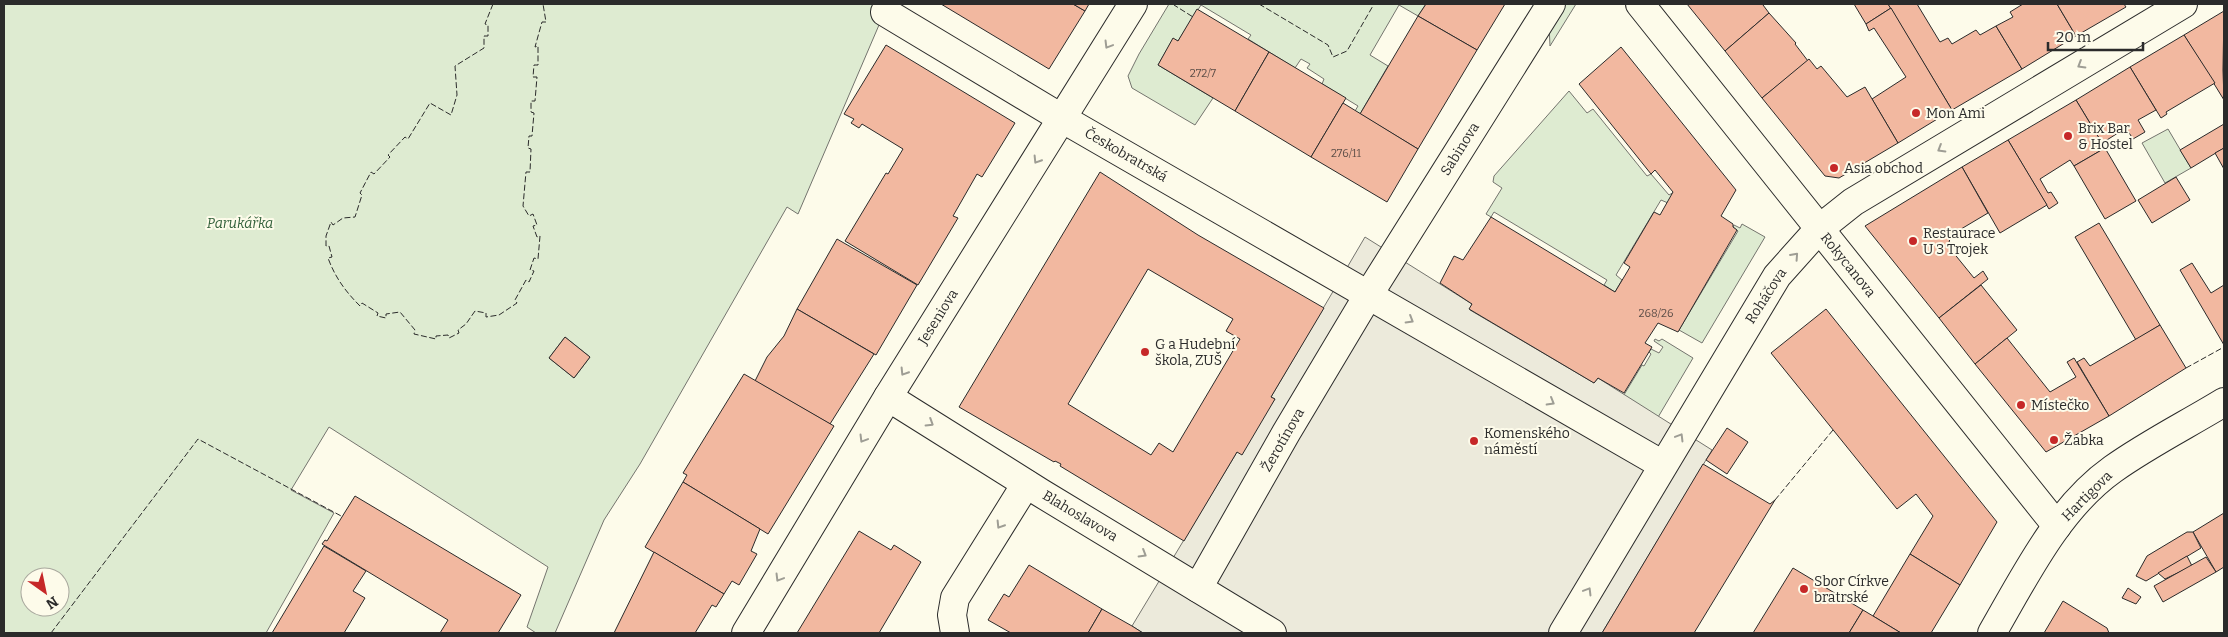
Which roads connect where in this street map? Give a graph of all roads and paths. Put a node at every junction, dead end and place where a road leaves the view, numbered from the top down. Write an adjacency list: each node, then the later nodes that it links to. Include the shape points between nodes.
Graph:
1 (1134, 4): 6 (street, Jeseniova, one-way to 6)
2 (1550, 4): 8 (street, Sabinova)
3 (1640, 4): 7 (street, Rokycanova)
4 (2182, 4): 7 (street, Roháčova, one-way to 7, via 1853,202)
5 (885, 12): 6 (street, Českobratrská)
6 (1063, 119): 8 (street, Českobratrská); 9 (street, Jeseniova, one-way to 9)
7 (1819, 229): 11 (street, Roháčova, one-way to 7, via 1777,276); 13 (street, Rokycanova)
8 (1369, 294): 11 (street, one-way to 11); 14 (street, Žerotínova)
9 (888, 397): 12 (street, Blahoslavova, one-way to 12); 15 (street, Jeseniova, one-way to 15)
10 (2224, 402): 13 (street, Hartigova, via 2112,470)
11 (1663, 465): 18 (street, Roháčova, one-way to 11)
12 (1026, 484): 14 (street, Blahoslavova, one-way to 14); 16 (street, one-way to 16, via 955,598 952,615)
13 (2057, 526): 19 (street, Hartigova)
14 (1198, 588): 17 (street, Blahoslavova)
15 (746, 633)
16 (955, 633)
17 (1272, 633)
18 (1562, 633)
19 (1992, 633)

